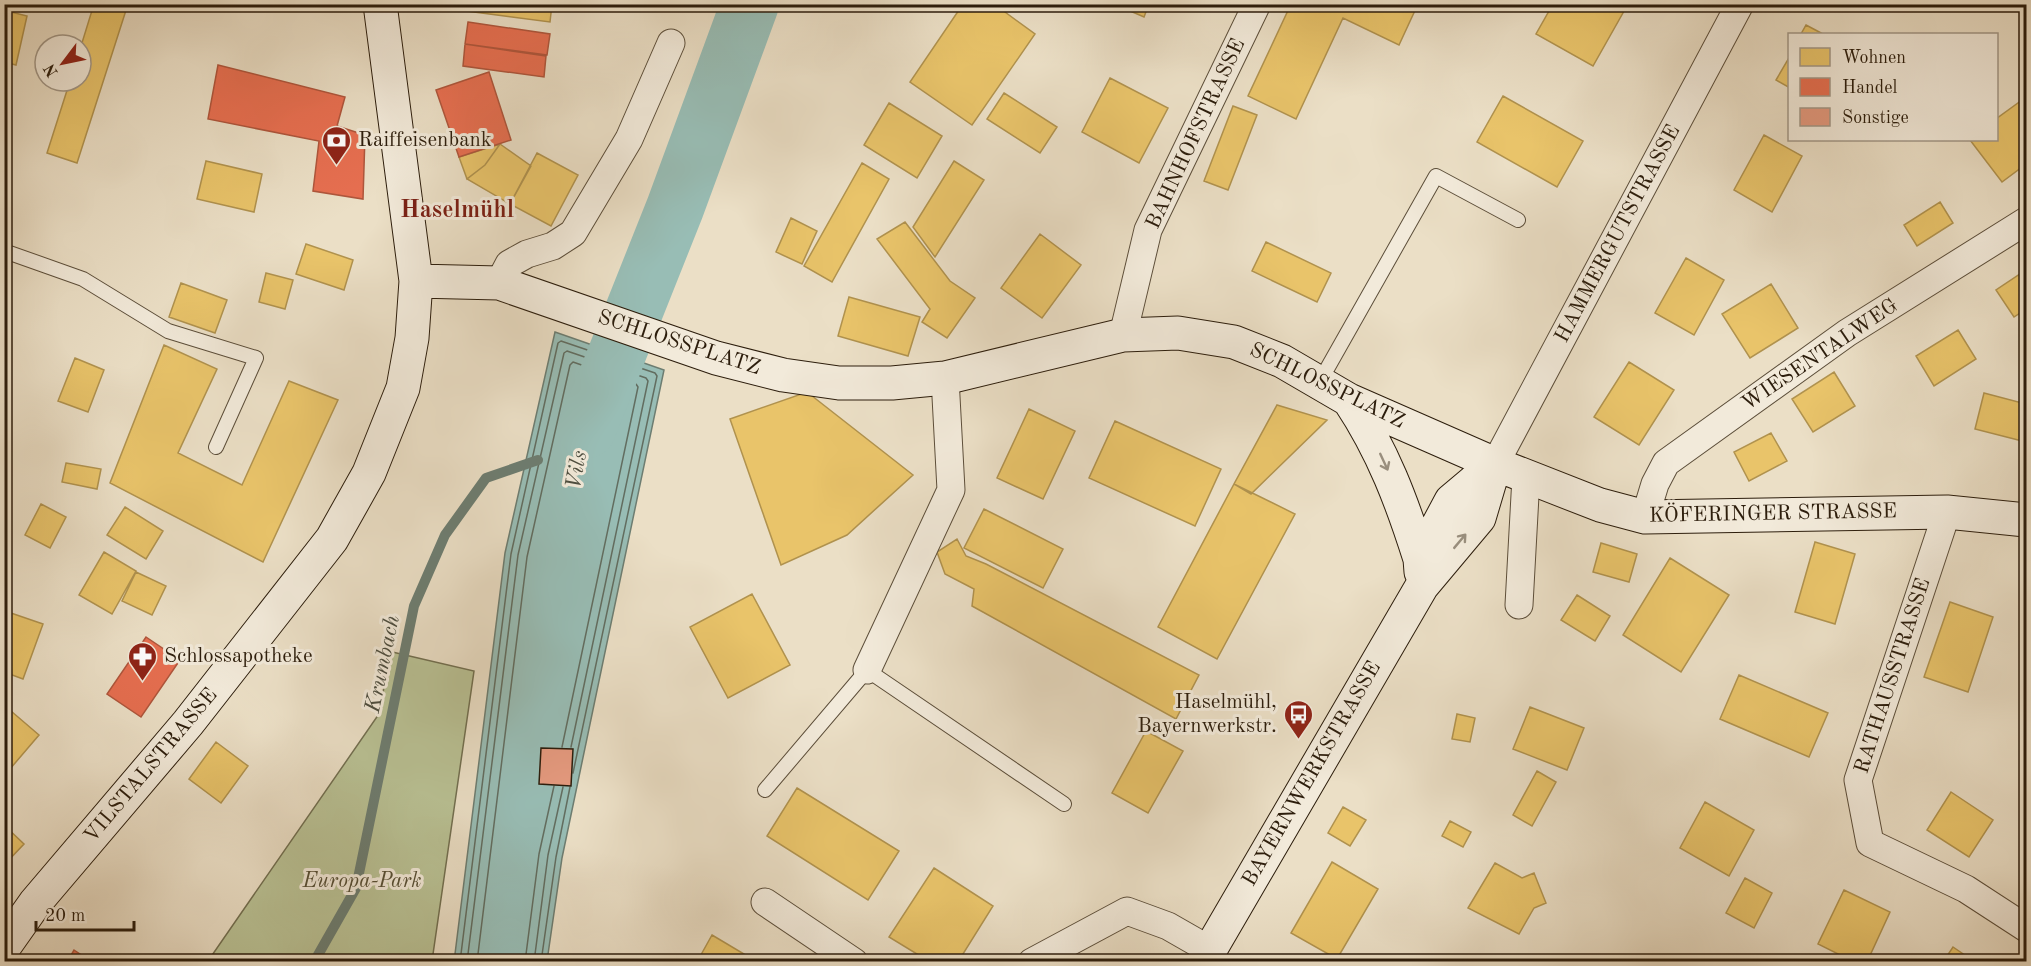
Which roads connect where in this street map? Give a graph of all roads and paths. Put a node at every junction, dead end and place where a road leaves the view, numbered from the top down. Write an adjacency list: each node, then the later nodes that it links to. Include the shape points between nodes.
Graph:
1 (380, 4): 8 (street, VILSTALSTRASSE)
2 (1257, 4): 10 (street, BAHNHOFSTRASSE, via 1148,230)
3 (1740, 4): 15 (street, HAMMERGUTSTRASSE)
4 (671, 43): 9 (street, via 629,139 573,233 509,264)
5 (1518, 220): 12 (lane, via 1436,176)
6 (2026, 221): 18 (street, WIESENTALWEG, via 1847,333 1666,463)
7 (4, 251): 14 (lane, via 83,279 168,331 256,358)
8 (416, 282): 9 (street, SCHLOSSPLATZ); 27 (street, VILSTALSTRASSE, via 403,388 369,473 332,539 188,723)
9 (499, 283): 11 (street, SCHLOSSPLATZ, via 716,358 783,375 839,383)
10 (1123, 335): 11 (street, SCHLOSSPLATZ); 12 (street, SCHLOSSPLATZ, via 1178,333 1234,342 1282,361)
11 (945, 378): 22 (street, via 951,490)
12 (1319, 383): 13 (street, SCHLOSSPLATZ)
13 (1349, 400): 15 (street, SCHLOSSPLATZ); 20 (street, one-way to 20, via 1369,430 1399,495)
14 (216, 447)
15 (1495, 464): 16 (street, SCHLOSSPLATZ); 20 (street, BAYERNWERKSTRASSE, via 1479,518)
16 (1526, 477): 18 (street, KÖFERINGER STRASSE); 21 (street)
17 (1947, 512): 18 (street, KÖFERINGER STRASSE); 19 (street, KÖFERINGER STRASSE); 26 (street, RATHAUSSTRASSE, via 1858,780 1870,843 1965,889)
18 (1645, 517)
19 (2026, 520)
20 (1421, 573): 28 (street, BAYERNWERKSTRASSE)
21 (1519, 605)
22 (867, 670): 23 (lane); 24 (lane)
23 (765, 790)
24 (1064, 804)
25 (765, 902): 29 (street)
26 (2026, 928)
27 (4, 946)
28 (1206, 956): 30 (street, via 1168,926 1128,911)
29 (854, 962)
30 (1032, 962)

